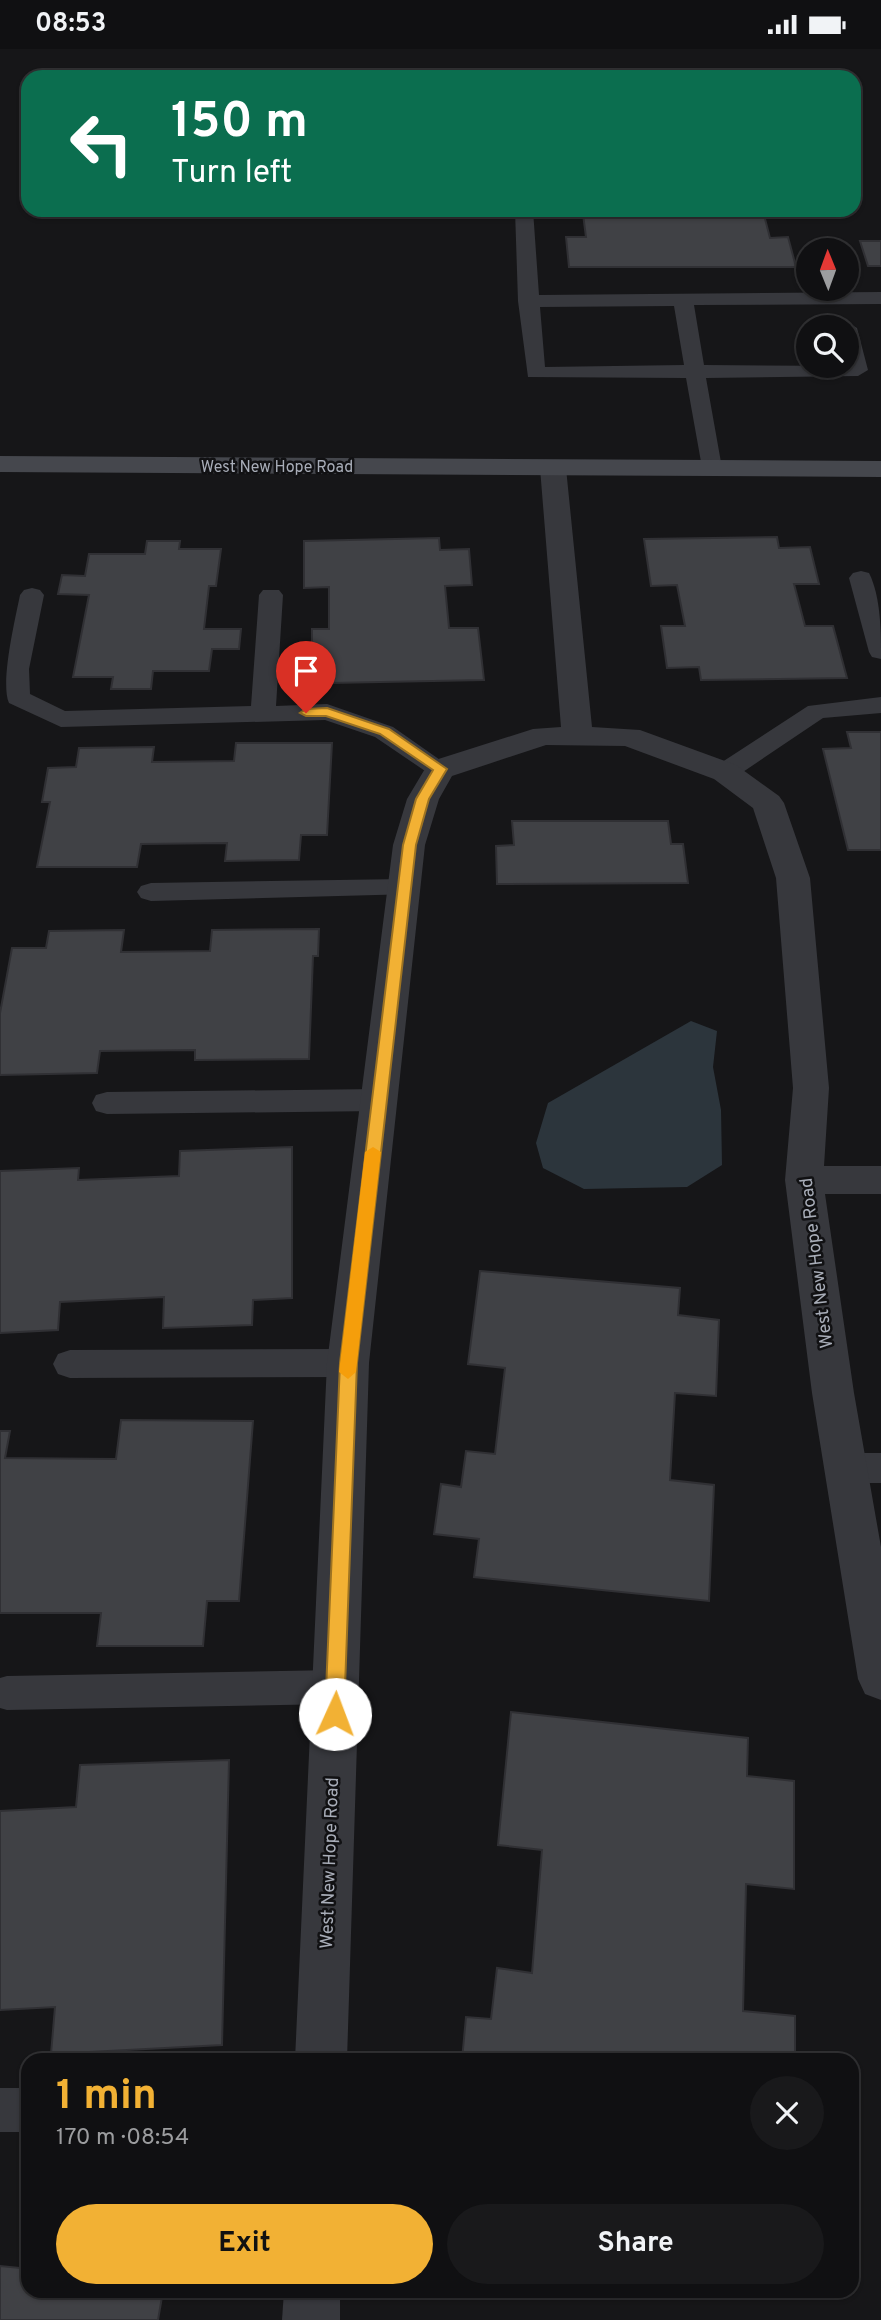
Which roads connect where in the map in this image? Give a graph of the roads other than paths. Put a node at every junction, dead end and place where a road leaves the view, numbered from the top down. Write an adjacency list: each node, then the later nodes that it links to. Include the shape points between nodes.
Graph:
1 (524, 217): 6 (lane)
2 (859, 298): 3 (lane)
3 (881, 298)
4 (796, 299): 5 (lane)
5 (683, 300): 6 (lane); 8 (lane)
6 (528, 301): 8 (lane, via 535,373)
7 (796, 371): 8 (lane)
8 (694, 372): 11 (lane)
9 (0, 464): 10 (main road, West New Hope Road)
10 (553, 468): 11 (main road, West New Hope Road); 19 (street)
11 (711, 468): 12 (main road, West New Hope Road)
12 (881, 468)
13 (861, 578): 16 (lane)
14 (32, 595): 18 (lane, via 18,669 18,698 61,719)
15 (271, 595): 18 (lane)
16 (881, 652)
17 (881, 705): 21 (lane, via 817,711)
18 (263, 714): 20 (lane, via 327,712 384,732)
19 (577, 736): 20 (street, West New Hope Road, via 544,736); 21 (street, West New Hope Road, via 629,737)
20 (440, 769): 22 (street, West New Hope Road, via 423,799)
21 (725, 772): 26 (street, West New Hope Road, via 768,803 793,878 811,1087)
22 (404, 888): 23 (lane); 24 (street, West New Hope Road)
23 (151, 893)
24 (379, 1100): 25 (lane); 28 (street, West New Hope Road)
25 (107, 1103)
26 (804, 1180): 27 (street); 30 (street, West New Hope Road, via 832,1393)
27 (881, 1180)
28 (348, 1363): 29 (lane); 32 (street, West New Hope Road)
29 (71, 1364)
30 (864, 1468): 31 (street, West New Hope Road)
31 (881, 1679)
32 (336, 1687): 33 (lane); 34 (street, West New Hope Road)
33 (7, 1693)
34 (321, 2053)
35 (21, 2109): 36 (lane)
36 (0, 2110)
37 (312, 2298): 38 (street)
38 (311, 2320)

